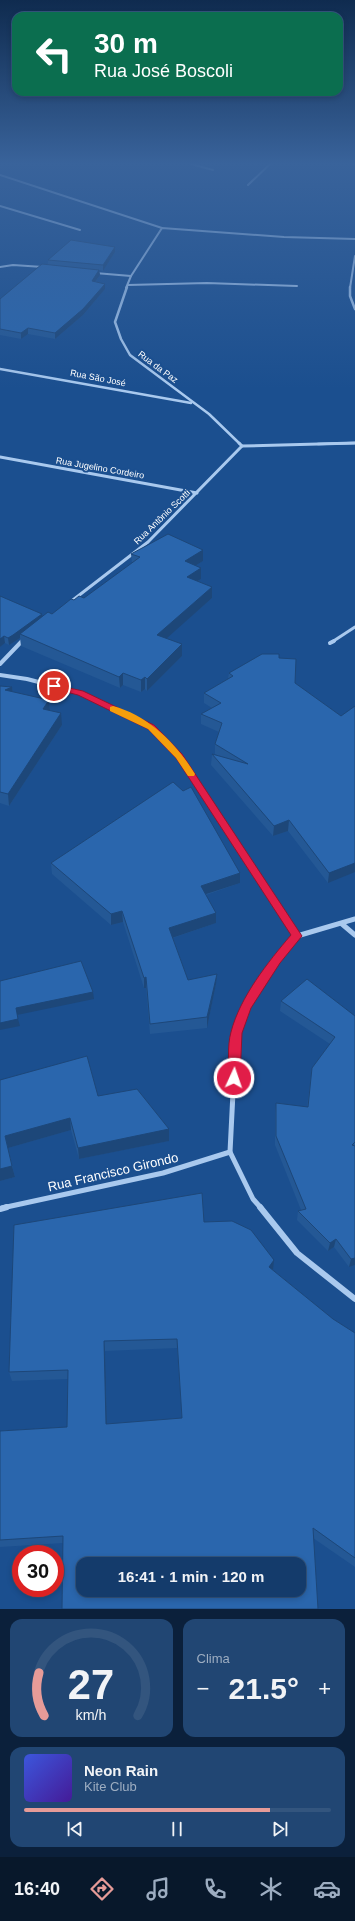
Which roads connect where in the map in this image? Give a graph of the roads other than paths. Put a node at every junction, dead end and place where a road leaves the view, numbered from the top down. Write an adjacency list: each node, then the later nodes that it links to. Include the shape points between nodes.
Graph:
1 (155, 239): 6 (street, Rua da Paz)
2 (355, 256): 9 (street, via 348,286)
3 (0, 268): 4 (street, via 13,265)
4 (45, 268)
5 (92, 272): 6 (street)
6 (131, 276): 7 (street, Rua da Paz)
7 (128, 285): 8 (street, via 207,283); 11 (street, Rua da Paz, via 115,322 121,339 130,355)
8 (298, 286)
9 (355, 309)
10 (0, 369): 11 (street, Rua São José)
11 (194, 403): 13 (street, Rua da Paz)
12 (355, 443): 13 (street)
13 (242, 446): 15 (street, Rua Antônio Scotti)
14 (0, 457): 15 (street, Rua Jugelino Cordeiro)
15 (197, 493): 16 (street, Rua Antônio Scotti, via 148,542)
16 (64, 606)
17 (355, 627): 19 (street)
18 (27, 636): 20 (street)
19 (330, 643)
20 (0, 664)
21 (0, 675): 25 (street, via 81,693 151,727 179,756)
22 (355, 919): 23 (street)
23 (342, 924): 24 (street); 25 (street)
24 (355, 935)
25 (297, 936): 26 (street, via 262,980 247,1006 236,1033)
26 (230, 1152): 27 (street, Rua Francisco Girondo, via 163,1174); 28 (street, via 253,1199 297,1253)
27 (0, 1208)
28 (355, 1299)

